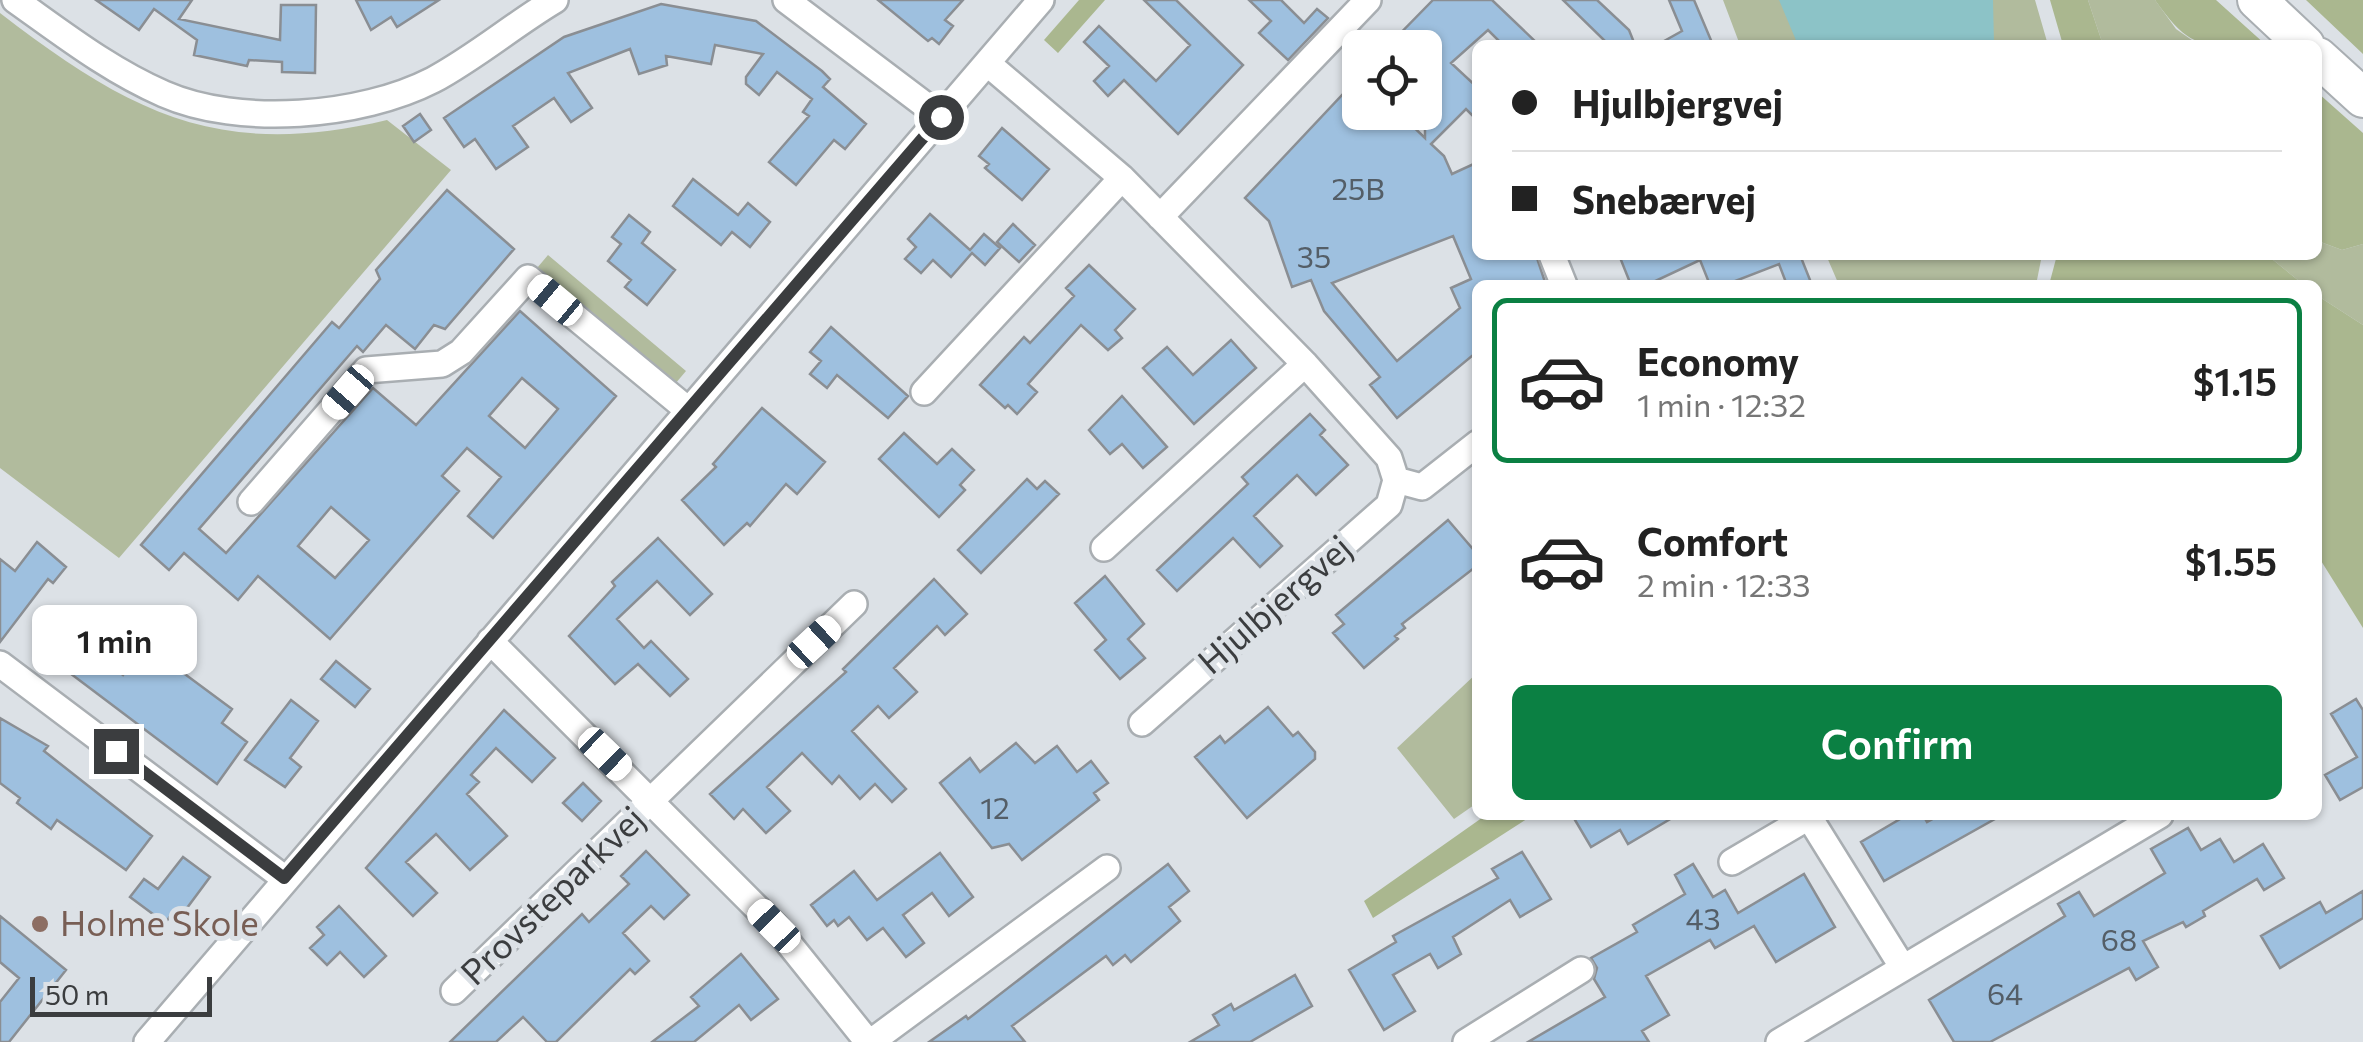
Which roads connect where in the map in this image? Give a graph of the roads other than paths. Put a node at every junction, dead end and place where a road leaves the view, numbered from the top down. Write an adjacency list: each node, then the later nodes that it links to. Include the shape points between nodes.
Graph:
1 (15, 0): 2 (street, via 106,64 168,96 277,113 372,102 430,81)
2 (555, 0)
3 (786, 0): 11 (street)
4 (1041, 0): 9 (street)
5 (1368, 0): 13 (street)
6 (2257, 0): 7 (street)
7 (2300, 40)
8 (2322, 60): 10 (street)
9 (987, 63): 11 (street); 12 (street)
10 (2363, 98)
11 (941, 117): 16 (street)
12 (1122, 178): 13 (street); 15 (street)
13 (1160, 217): 14 (street)
14 (1305, 364): 18 (street, via 1390,458); 20 (street)
15 (924, 392)
16 (688, 410): 19 (street, via 528,278 442,364 366,370); 22 (street)
17 (1472, 448): 18 (street, via 1422,487)
18 (1396, 480): 24 (street, Hjulbjergvej, via 1389,505)
19 (251, 502)
20 (1104, 548)
21 (854, 604): 25 (street, Provsteparkvej)
22 (490, 642): 25 (street, Provsteparkvej); 31 (street)
23 (0, 664): 31 (street)
24 (1142, 723)
25 (652, 800): 34 (street, Provsteparkvej); 37 (street, Provsteparkvej, via 774,926)
26 (1804, 820): 29 (street)
27 (1813, 820): 32 (street)
28 (2152, 820): 32 (street)
29 (1732, 862)
30 (1107, 868): 37 (street, Provsteparkvej)
31 (284, 878): 36 (street)
32 (1902, 968): 38 (street)
33 (1581, 970): 35 (street)
34 (454, 992)
35 (1474, 1040)
36 (148, 1042)
37 (869, 1042)
38 (1779, 1042)

